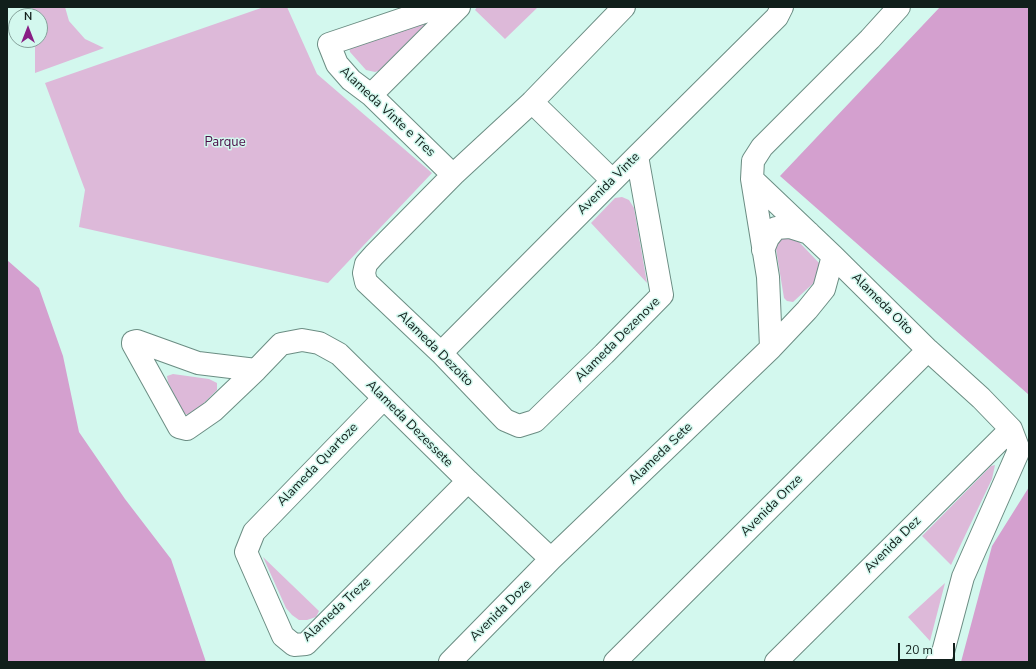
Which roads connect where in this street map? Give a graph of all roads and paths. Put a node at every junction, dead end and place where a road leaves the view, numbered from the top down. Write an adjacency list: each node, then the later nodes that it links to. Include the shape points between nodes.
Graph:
1 (439, 7): 6 (street, Alameda Vinte e Tres, via 329,44 336,64 351,80)
2 (459, 7): 6 (street)
3 (624, 7): 7 (street)
4 (894, 9): 10 (street, via 870,39 762,147 753,161)
5 (780, 12): 8 (street, Avenida Vinte)
6 (371, 95): 9 (street, Alameda Vinte e Tres)
7 (532, 102): 9 (street); 11 (street)
8 (637, 156): 11 (street, Avenida Vinte); 26 (street, Alameda Dezenove, via 662,295 535,422)
9 (453, 175): 21 (street, Alameda Dezoito, via 374,255 366,264 364,273 366,282)
10 (752, 179): 12 (street, Alameda Oito); 13 (street)
11 (612, 180): 21 (street, Avenida Vinte)
12 (809, 233): 13 (street, via 790,227 776,228); 14 (street, Alameda Oito)
13 (763, 250): 15 (street)
14 (833, 256): 16 (street, Alameda Oito); 17 (street, Alameda Sete)
15 (768, 277): 18 (street, via 785,308); 19 (street)
16 (864, 287): 17 (street, via 844,286); 20 (street, Alameda Oito)
17 (824, 290): 18 (street, Alameda Sete)
18 (807, 310): 19 (street, Alameda Sete)
19 (771, 348): 30 (street, Alameda Sete)
20 (928, 350): 27 (street, Alameda Oito); 32 (street, Avenida Onze)
21 (442, 353): 26 (street, Alameda Dezoito, via 505,420)
22 (198, 363): 23 (street); 25 (street, via 222,377 225,387); 25 (street, Alameda Dezessete, via 133,342 179,427 188,429)
23 (256, 370): 24 (street, Alameda Dezessete, via 281,344 302,340 319,343 339,354); 25 (street, Alameda Dezessete)
24 (383, 399): 28 (street, Alameda Dezessete); 29 (street, Alameda Quartoze)
25 (213, 411)
26 (519, 426)
27 (1011, 429): 33 (street, Avenida Dez); 34 (street, via 1019,450 963,577 943,652)
28 (468, 481): 29 (street, Alameda Treze, via 306,644 294,645 284,636 246,552); 30 (street, Alameda Dezessete)
29 (254, 532)
30 (551, 560): 31 (street, Avenida Doze)
31 (450, 662)
32 (615, 662)
33 (776, 662)
34 (937, 662)

